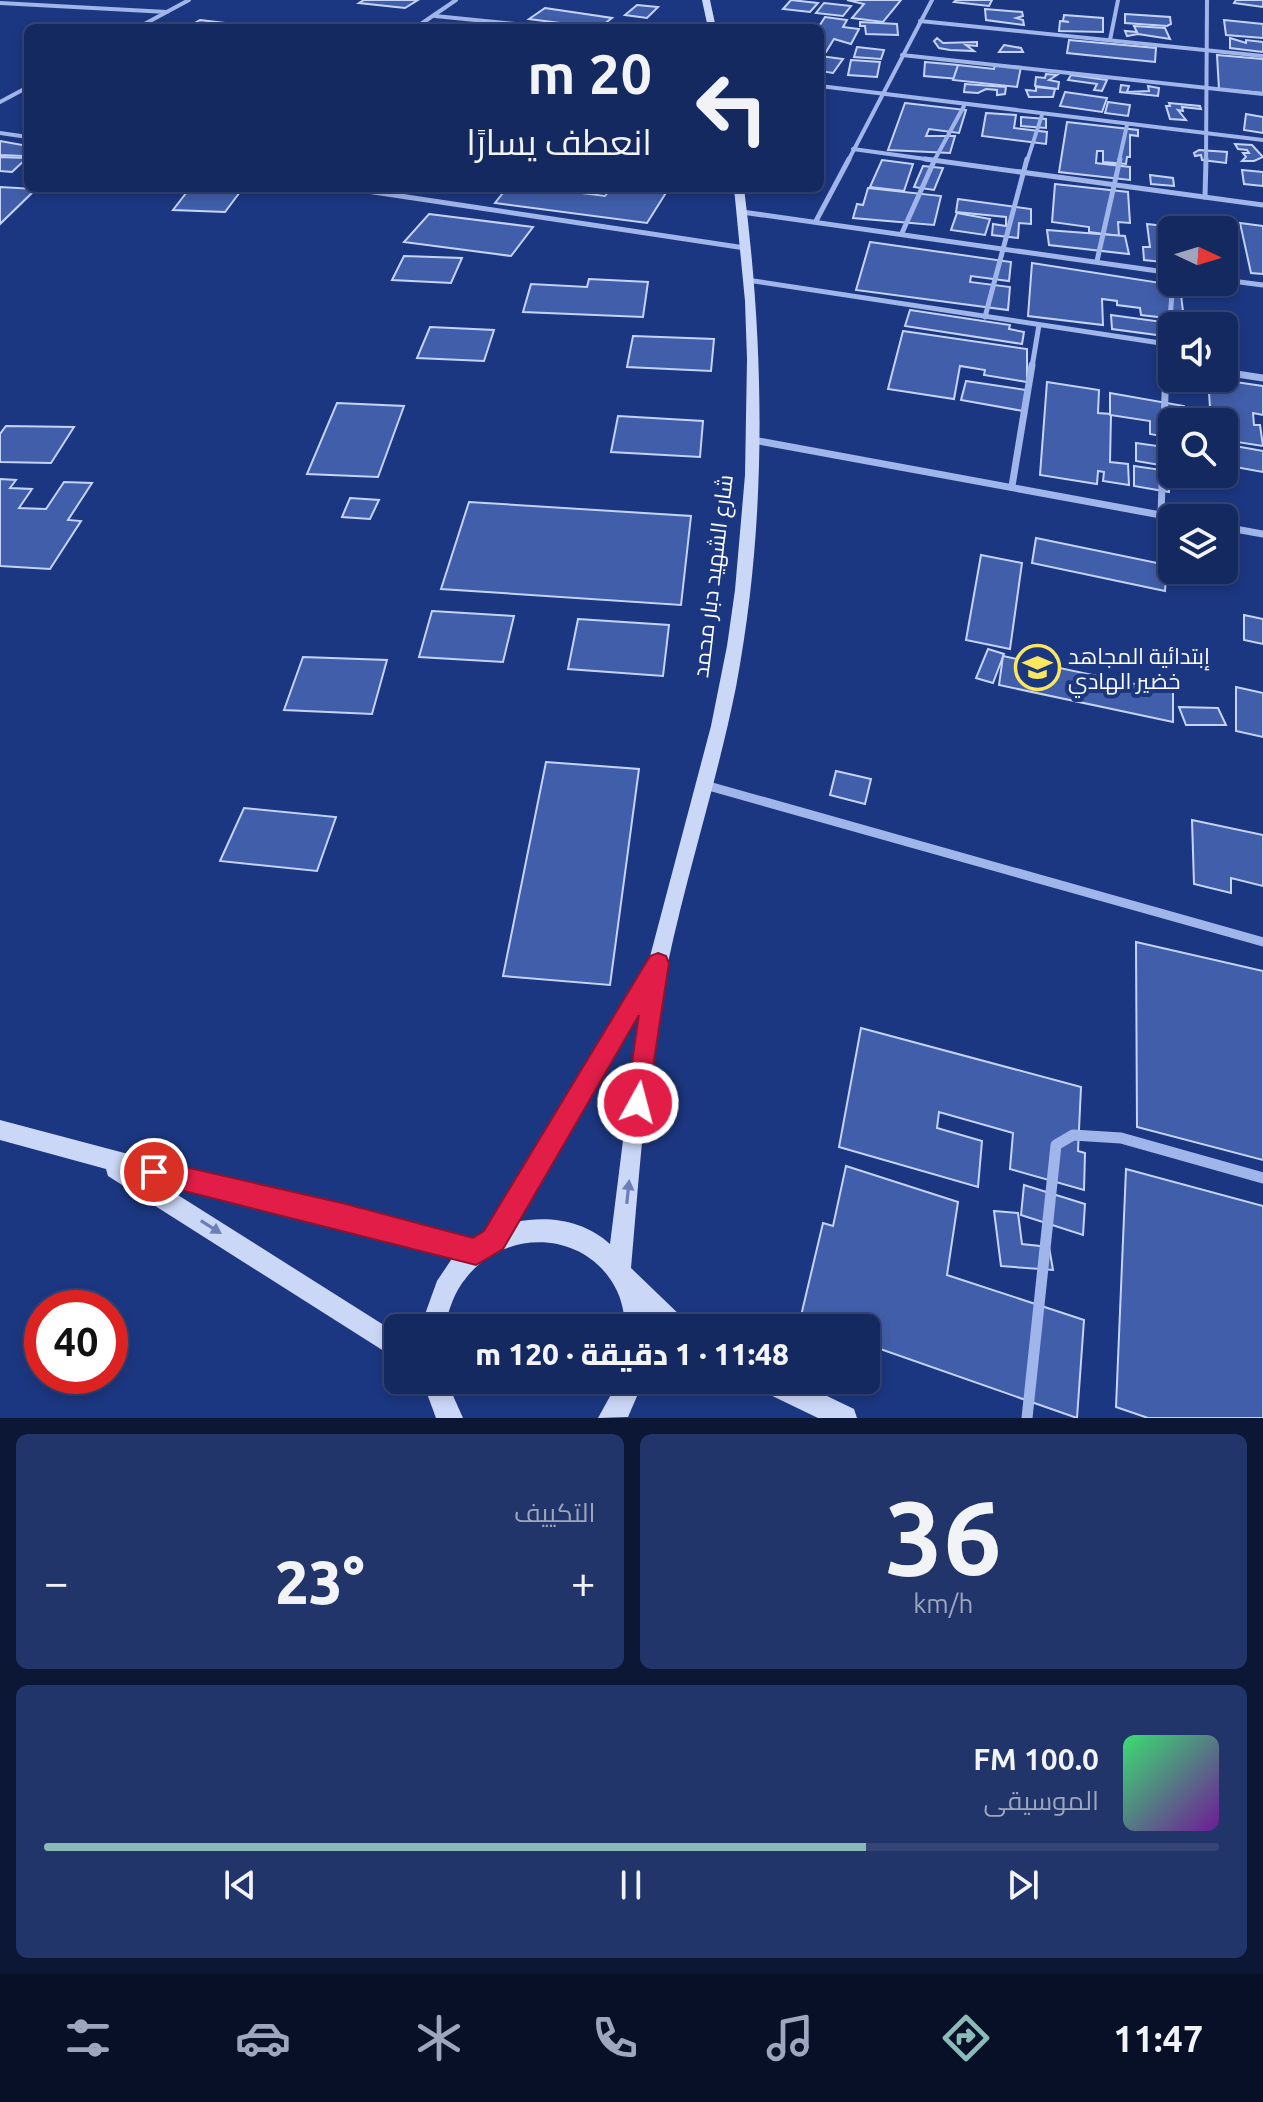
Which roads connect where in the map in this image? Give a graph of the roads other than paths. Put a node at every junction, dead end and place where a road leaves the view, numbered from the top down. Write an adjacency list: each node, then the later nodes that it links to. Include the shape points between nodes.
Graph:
1 (189, 0): 8 (street)
2 (456, 0): 9 (street)
3 (706, 0): 14 (street)
4 (932, 0): 10 (street)
5 (1118, 0): 15 (street)
6 (1207, 0): 16 (street)
7 (0, 3): 8 (street)
8 (167, 12): 11 (street)
9 (435, 16): 12 (street); 13 (street)
10 (920, 21): 15 (street); 17 (street)
11 (144, 24)
12 (422, 24)
13 (515, 24)
14 (711, 24)
15 (1110, 40): 16 (street)
16 (1207, 50): 18 (street); 20 (street)
17 (902, 55): 20 (street); 22 (street)
18 (1263, 56)
19 (824, 87): 22 (street)
20 (1209, 88): 23 (street); 29 (street)
21 (24, 89): 24 (street)
22 (881, 94): 25 (street); 32 (street)
23 (1263, 94)
24 (0, 102)
25 (964, 106): 26 (street); 33 (street)
26 (1042, 115): 27 (street); 34 (street)
27 (1127, 125): 29 (street); 35 (street)
28 (0, 133): 30 (street)
29 (1206, 133): 31 (street); 40 (street)
30 (24, 136)
31 (1263, 140)
32 (853, 149): 33 (street); 43 (street)
33 (934, 160): 34 (street); 44 (street)
34 (1023, 172): 35 (street); 46 (street)
35 (1113, 184): 40 (street); 47 (street)
36 (375, 192): 39 (street)
37 (415, 192): 39 (street)
38 (740, 192): 42 (street, شارع الشهيد دبار محمد)
39 (410, 197): 45 (street)
40 (1205, 197): 41 (street)
41 (1263, 205)
42 (742, 212): 43 (street); 45 (street, شارع الشهيد دبار محمد)
43 (816, 221): 44 (street)
44 (902, 233): 46 (street)
45 (745, 248): 49 (street, شارع الشهيد دبار محمد)
46 (1002, 248): 47 (street); 52 (street)
47 (1097, 261): 48 (street)
48 (1158, 271)
49 (747, 280): 52 (street); 58 (street, شارع الشهيد دبار محمد)
50 (1238, 282): 51 (street)
51 (1263, 285)
52 (985, 317): 53 (street)
53 (1039, 325): 54 (street); 59 (street)
54 (1158, 343)
55 (1238, 374): 56 (street)
56 (1263, 378)
57 (1168, 392): 60 (street)
58 (753, 440): 59 (street); 64 (street, شارع الشهيد دبار محمد, via 735,648)
59 (1012, 486): 61 (street)
60 (1162, 504)
61 (1158, 514)
62 (1238, 530): 63 (street)
63 (1263, 534)
64 (704, 785): 65 (street); 66 (street, شارع الشهيد دبار محمد)
65 (1263, 942)
66 (658, 963): 70 (street); 71 (street, one-way to 66)
67 (0, 1130): 68 (street)
68 (97, 1157): 70 (street); 75 (street, one-way to 75)
69 (1263, 1178): 82 (street, via 1121,1138 1073,1135 1056,1145)
70 (484, 1246): 71 (street, via 527,1229 562,1230 594,1244); 72 (street, via 454,1274)
71 (623, 1275): 73 (street); 74 (street)
72 (436, 1314)
73 (637, 1314)
74 (663, 1314)
75 (384, 1339)
76 (439, 1394): 79 (street)
77 (626, 1394): 80 (street)
78 (796, 1394): 81 (street)
79 (445, 1414)
80 (610, 1418)
81 (845, 1418)
82 (1027, 1418)

